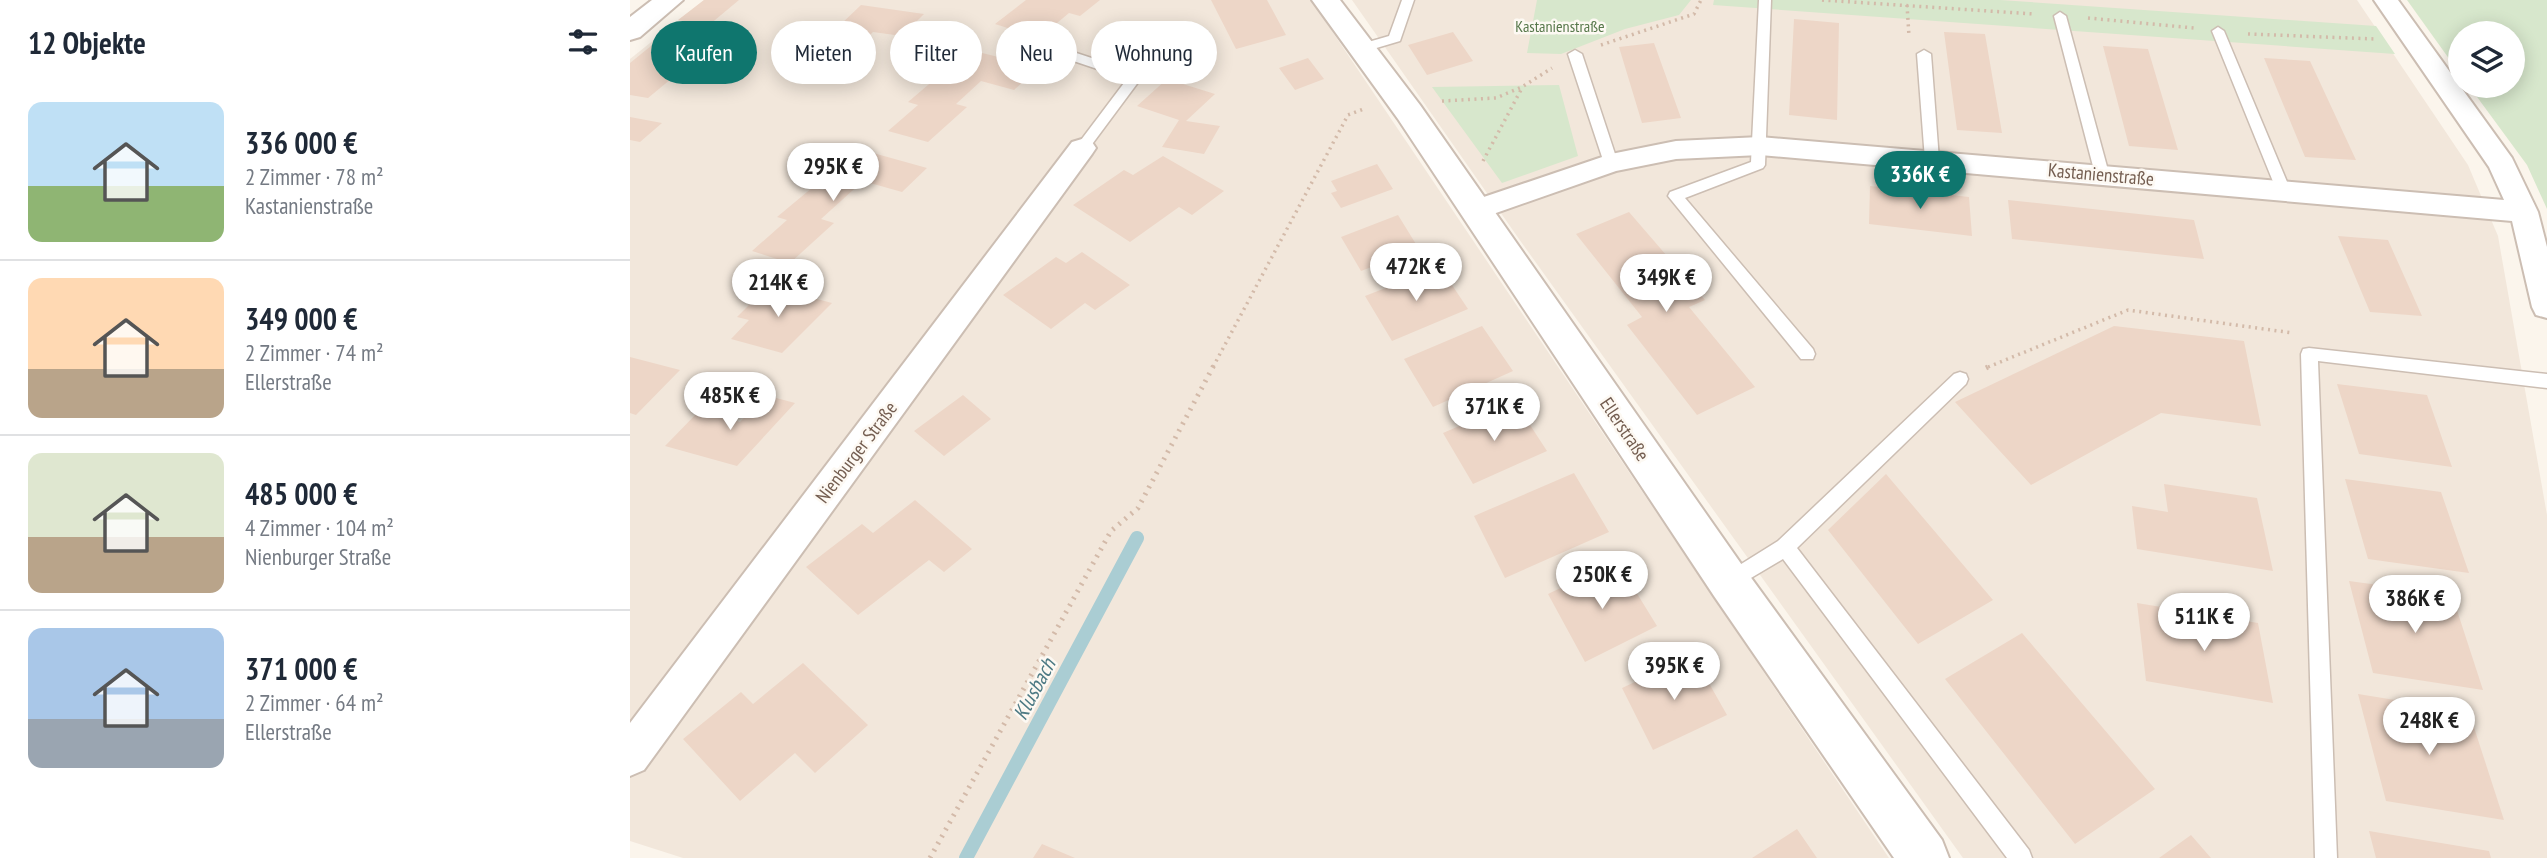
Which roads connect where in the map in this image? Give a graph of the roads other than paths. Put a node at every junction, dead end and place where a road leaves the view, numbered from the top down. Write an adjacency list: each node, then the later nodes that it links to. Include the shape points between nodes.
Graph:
1 (669, 0): 7 (street)
2 (1326, 0): 9 (street, Ellerstraße)
3 (1408, 0): 9 (lane, via 1395,38)
4 (1765, 0): 13 (lane)
5 (2386, 0): 20 (street, via 2502,164)
6 (2060, 16): 17 (lane)
7 (630, 31)
8 (2218, 32): 18 (lane)
9 (1363, 48): 19 (street, Ellerstraße)
10 (1575, 54): 16 (lane)
11 (1924, 54): 15 (lane)
12 (1077, 57): 14 (lane, via 1135,77)
13 (1760, 146): 15 (street, Kastanienstraße); 16 (street, Kastanienstraße, via 1676,150); 22 (lane, via 1758,166 1675,196)
14 (1082, 148): 27 (street, Nienburger Straße)
15 (1932, 160): 17 (street, Kastanienstraße)
16 (1611, 163): 19 (street, Kastanienstraße)
17 (2102, 174): 18 (street, Kastanienstraße)
18 (2283, 189): 20 (street, Kastanienstraße)
19 (1476, 209): 26 (street, Ellerstraße)
20 (2524, 212): 21 (street)
21 (2547, 307)
22 (1807, 354)
23 (1960, 379): 25 (lane)
24 (2547, 381): 30 (lane, via 2309,354)
25 (1785, 547): 26 (lane); 29 (lane)
26 (1729, 582): 28 (street, Ellerstraße)
27 (630, 756)
28 (1924, 858)
29 (2021, 858)
30 (2326, 858)

